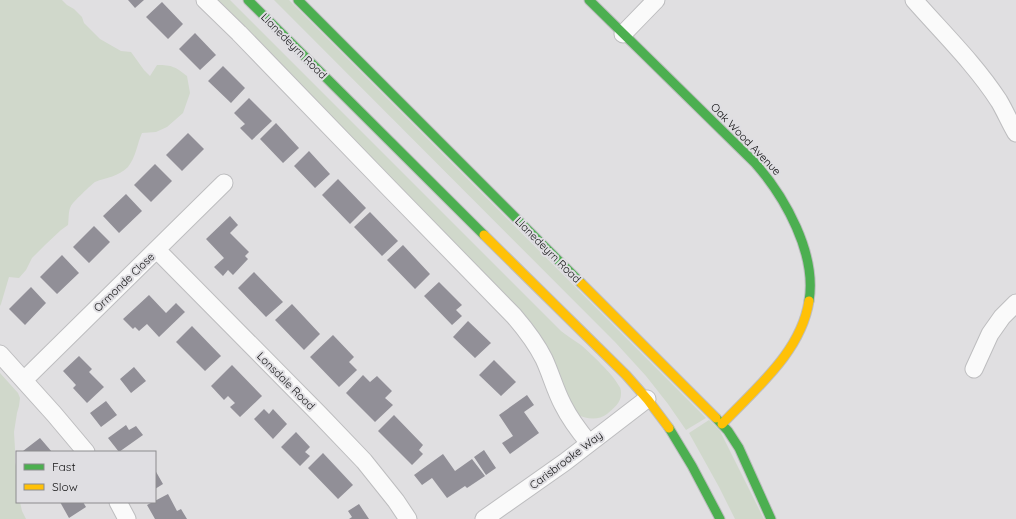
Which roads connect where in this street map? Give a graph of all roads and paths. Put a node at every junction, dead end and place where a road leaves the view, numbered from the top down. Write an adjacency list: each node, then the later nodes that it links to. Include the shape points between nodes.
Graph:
1 (205, 0): 17 (street, via 527,331 544,360 569,417)
2 (248, 0): 15 (street, Llanedeyrn Road, via 584,333)
3 (298, 0): 16 (street, Llanedeyrn Road)
4 (588, 0): 7 (street, Oak Wood Avenue)
5 (656, 0): 7 (street)
6 (914, 0): 8 (street, via 985,80)
7 (623, 34): 16 (street, Oak Wood Avenue, via 768,177 789,210 807,261 811,290 806,317 798,336 776,367)
8 (1016, 133)
9 (224, 183): 10 (street, Ormonde Close)
10 (157, 250): 14 (street, Ormonde Close); 21 (street, Lonsdale Road, via 364,462)
11 (1016, 304): 13 (street, via 1002,317 990,334)
12 (0, 354): 14 (street)
13 (974, 369)
14 (24, 380): 18 (street)
15 (647, 399): 17 (street, Carisbrooke Way); 23 (street, Llanedeyrn Road, via 677,439)
16 (722, 424): 24 (street, Llanedeyrn Road, via 739,448)
17 (588, 443): 22 (street, Carisbrooke Way)
18 (85, 451)
19 (119, 503): 20 (street)
20 (127, 519)
21 (408, 519)
22 (484, 519)
23 (720, 519)
24 (771, 519)

